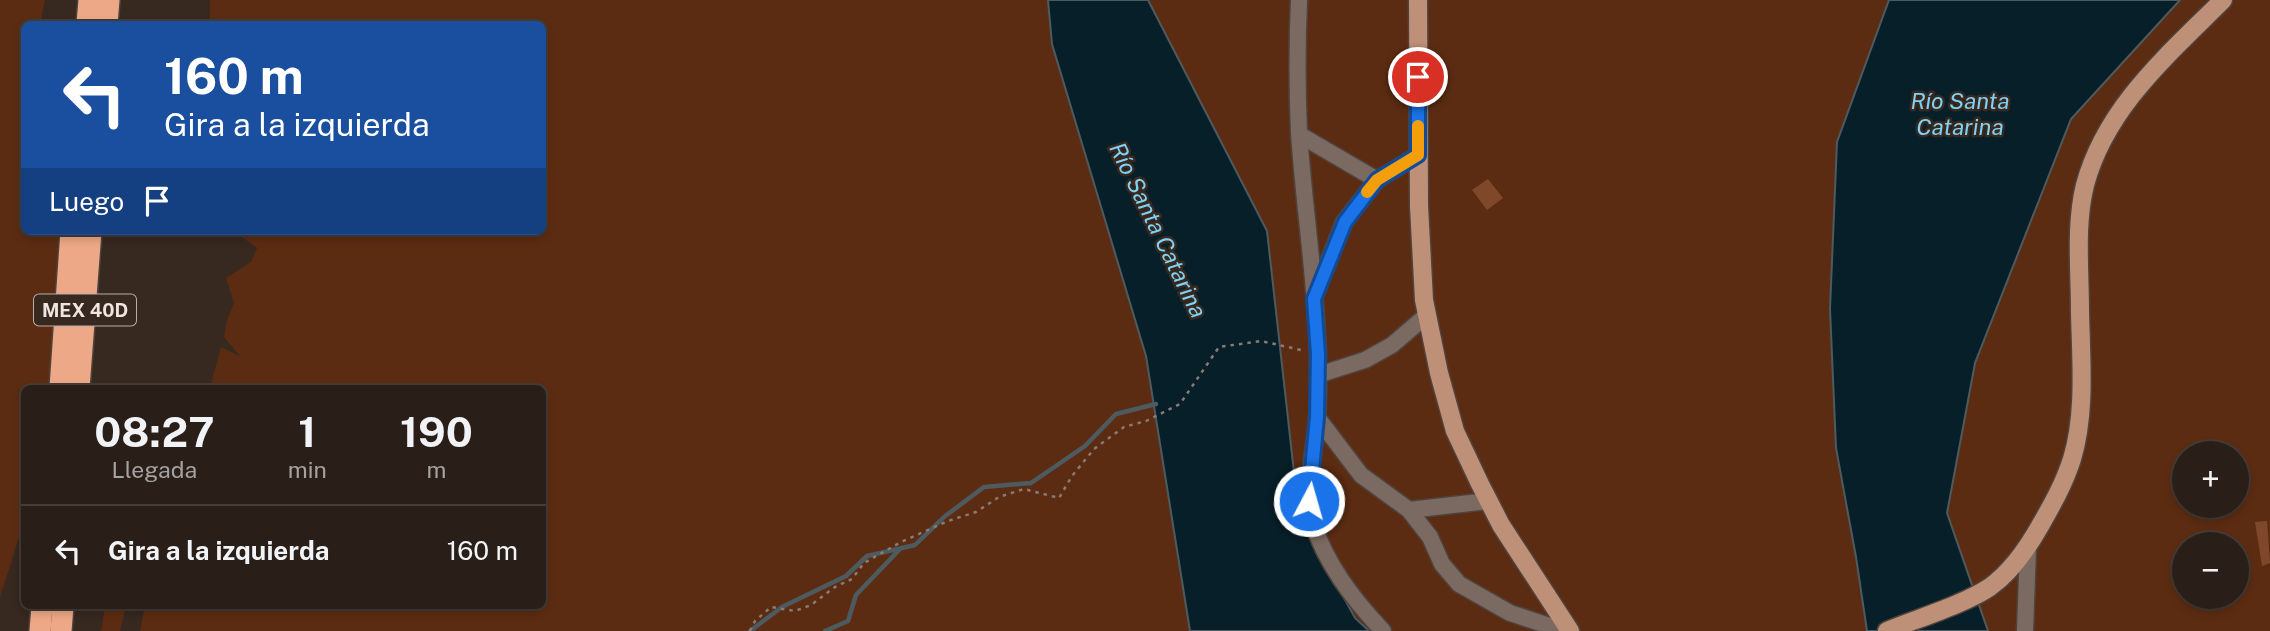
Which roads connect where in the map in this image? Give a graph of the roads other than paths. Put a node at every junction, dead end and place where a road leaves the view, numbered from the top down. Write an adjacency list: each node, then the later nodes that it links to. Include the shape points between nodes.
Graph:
1 (89, 0): 6 (highway)
2 (109, 0): 7 (highway)
3 (1299, 0): 8 (lane, via 1296,72)
4 (1418, 0): 9 (main road)
5 (2223, 0): 21 (main road, via 2134,91 2094,158 2079,231 2080,411 2060,492)
6 (87, 21)
7 (107, 21)
8 (1300, 135): 10 (lane); 13 (lane)
9 (1418, 155): 10 (lane); 14 (main road)
10 (1377, 180): 13 (lane, via 1345,222)
11 (71, 235): 16 (highway, MEX 40D)
12 (91, 235): 17 (highway, MEX 40D)
13 (1314, 299): 15 (lane)
14 (1427, 315): 15 (lane, via 1392,345 1365,360); 19 (main road, via 1455,430)
15 (1318, 374): 18 (lane)
16 (60, 385)
17 (79, 385)
18 (1317, 417): 20 (lane, via 1362,475); 26 (lane, via 1309,501 1312,518 1339,578)
19 (1488, 501): 20 (lane); 27 (main road)
20 (1409, 510): 27 (lane, via 1459,584 1510,613)
21 (2028, 548): 28 (main road, via 1990,587); 29 (lane)
22 (42, 609): 24 (highway)
23 (63, 609): 25 (highway)
24 (40, 631)
25 (61, 631)
26 (1383, 631)
27 (1568, 631)
28 (1887, 631)
29 (2025, 631)

